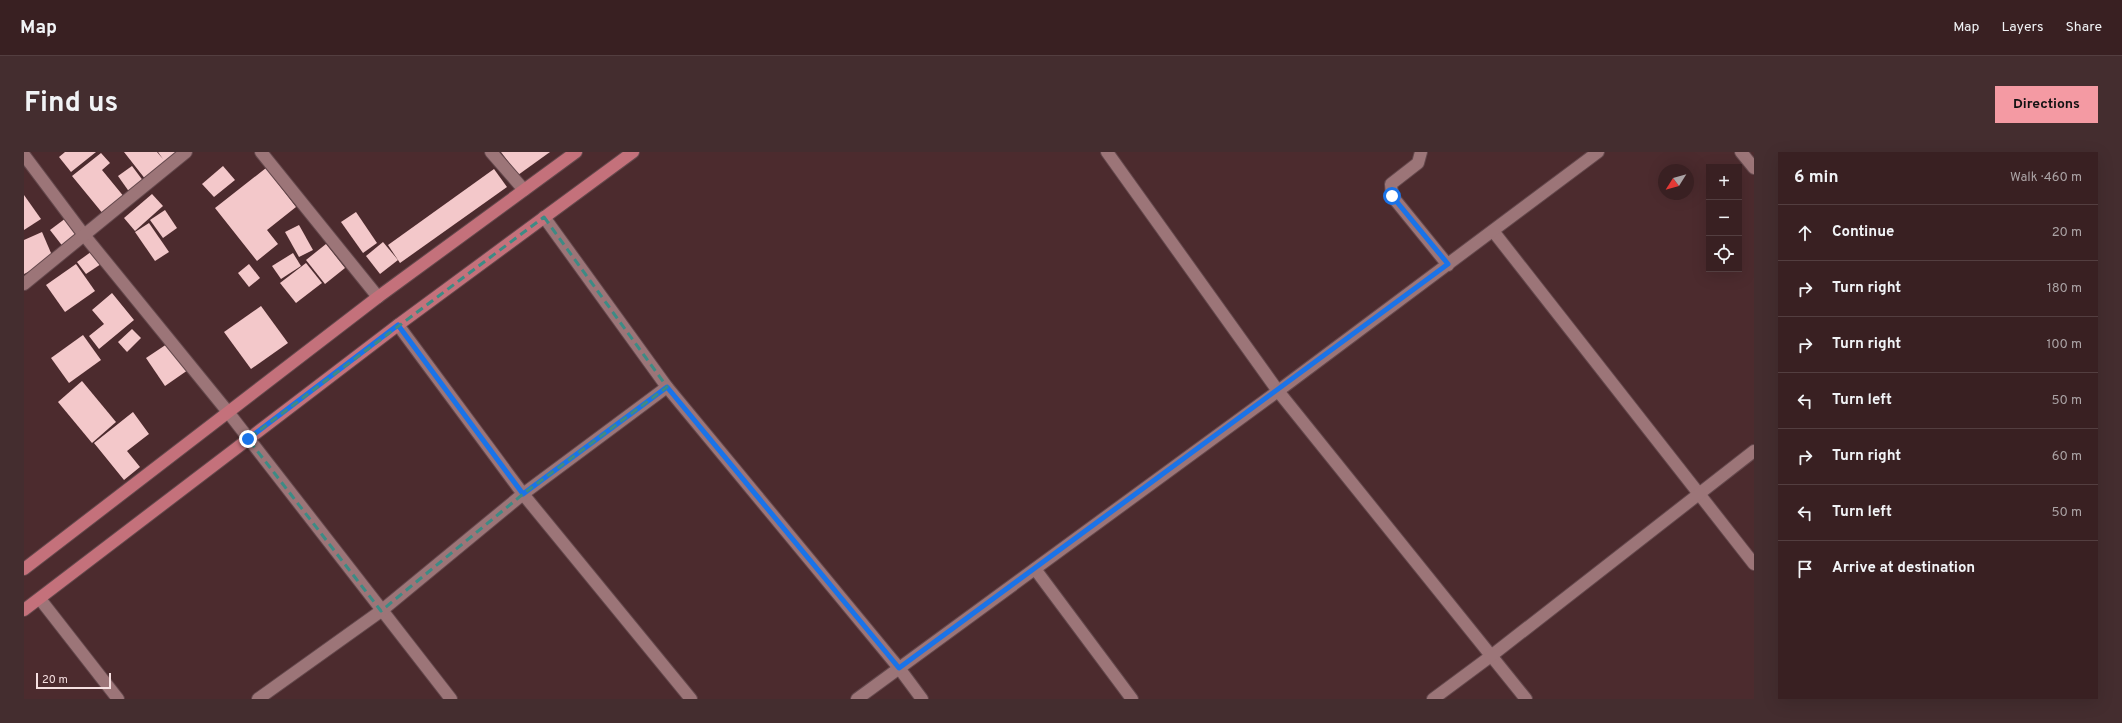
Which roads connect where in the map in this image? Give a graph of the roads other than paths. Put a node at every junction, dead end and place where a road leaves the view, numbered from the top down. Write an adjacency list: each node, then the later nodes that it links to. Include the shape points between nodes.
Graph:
1 (186, 152): 15 (street)
2 (261, 152): 18 (street)
3 (491, 152): 12 (street)
4 (576, 152): 12 (main road)
5 (632, 152): 13 (main road)
6 (1107, 152): 21 (street)
7 (1421, 152): 16 (street, via 1418,163 1391,184 1392,196)
8 (1598, 152): 14 (street)
9 (1741, 152): 11 (street)
10 (24, 155): 15 (street)
11 (1754, 168)
12 (524, 190): 18 (main road)
13 (544, 217): 19 (main road); 20 (street)
14 (1493, 231): 16 (street); 26 (street)
15 (84, 235): 17 (street); 22 (street)
16 (1448, 264): 21 (street)
17 (24, 284)
18 (378, 297): 22 (main road)
19 (398, 325): 23 (main road); 25 (street)
20 (667, 387): 25 (street); 34 (street)
21 (1278, 391): 28 (street); 33 (street)
22 (228, 412): 23 (street); 29 (main road)
23 (248, 439): 30 (main road); 32 (street)
24 (1754, 452): 26 (street)
25 (523, 494): 32 (street); 38 (street)
26 (1698, 495): 27 (street); 33 (street)
27 (1754, 564)
28 (1035, 569): 34 (street); 41 (street)
29 (24, 570)
30 (40, 599): 31 (main road); 35 (street)
31 (24, 610)
32 (381, 611): 36 (street); 37 (street)
33 (1491, 656): 42 (street); 43 (street)
34 (899, 668): 39 (street); 40 (street)
35 (118, 699)
36 (258, 699)
37 (451, 699)
38 (691, 699)
39 (857, 699)
40 (922, 699)
41 (1132, 699)
42 (1433, 699)
43 (1526, 699)

